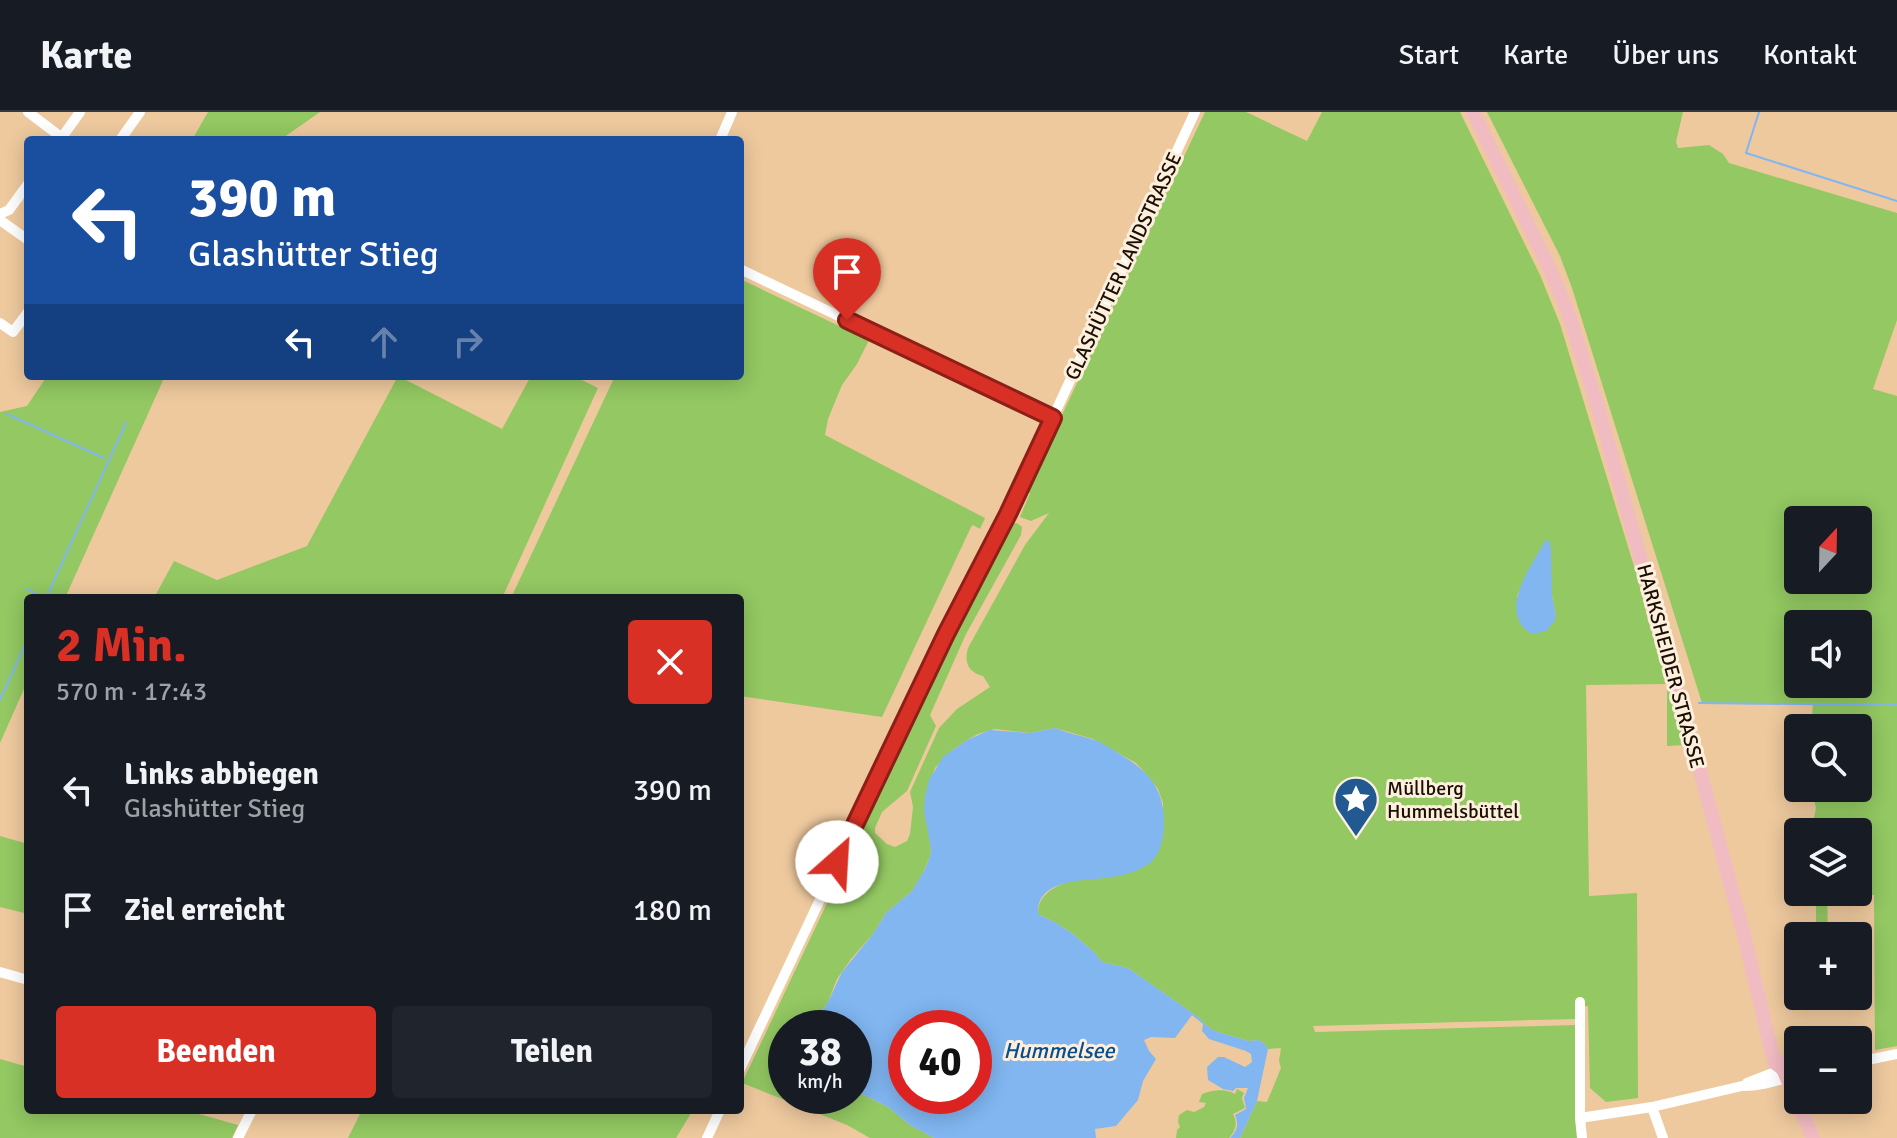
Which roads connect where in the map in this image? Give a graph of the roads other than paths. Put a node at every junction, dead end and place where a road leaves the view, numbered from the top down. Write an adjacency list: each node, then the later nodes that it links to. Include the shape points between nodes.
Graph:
1 (28, 112): 7 (street)
2 (80, 112): 8 (street)
3 (140, 112): 9 (street)
4 (732, 112): 10 (street)
5 (1195, 112): 17 (street, GLASHÜTTER LANDSTRASSE)
6 (1473, 112): 24 (main road, HARKSHEIDER STRASSE, via 1558,285 1573,329 1682,704 1762,1006)
7 (58, 136)
8 (64, 136)
9 (123, 136)
10 (722, 136)
11 (24, 189): 12 (street)
12 (0, 217): 13 (street)
13 (24, 237)
14 (744, 271): 17 (street)
15 (24, 317): 16 (street, via 13,332)
16 (0, 323)
17 (1053, 418): 23 (street, GLASHÜTTER LANDSTRASSE)
18 (0, 972): 19 (street)
19 (24, 979)
20 (1580, 1002): 30 (street)
21 (1897, 1054): 22 (street)
22 (1872, 1059)
23 (744, 1061)
24 (1784, 1061)
25 (1784, 1076): 26 (street)
26 (1652, 1107): 30 (street); 34 (street)
27 (250, 1114): 31 (street)
28 (718, 1114): 32 (street)
29 (1804, 1114): 35 (main road, HARKSHEIDER STRASSE)
30 (1580, 1118): 33 (street)
31 (238, 1138)
32 (707, 1138)
33 (1582, 1138)
34 (1663, 1138)
35 (1813, 1138)

